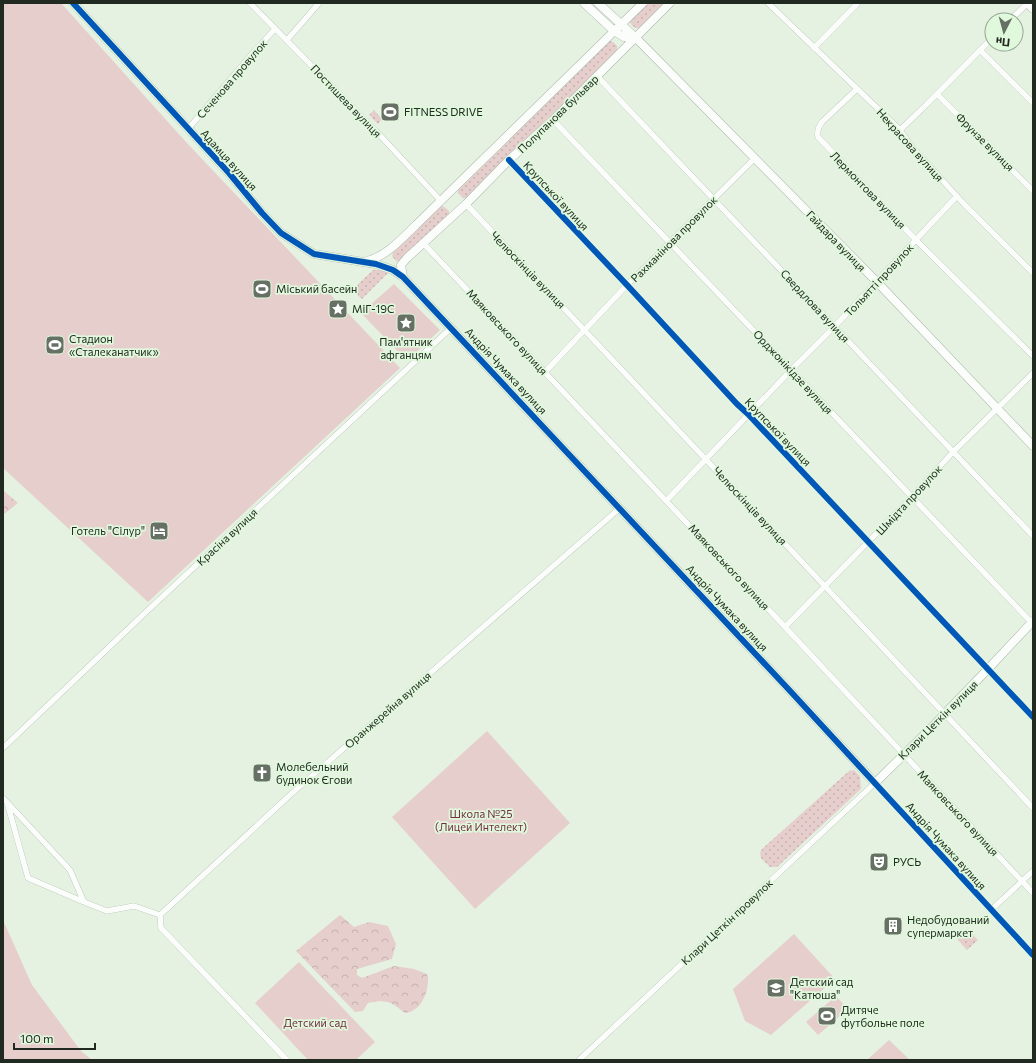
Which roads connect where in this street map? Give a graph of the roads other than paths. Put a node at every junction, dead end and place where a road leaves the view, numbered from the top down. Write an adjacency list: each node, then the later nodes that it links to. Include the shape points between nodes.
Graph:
1 (73, 3): 26 (street, Адамця вулиця)
2 (250, 3): 14 (street, Постишева вулиця)
3 (319, 3): 17 (street)
4 (584, 3): 15 (street)
5 (598, 3): 13 (street, Гайдара вулиця)
6 (643, 3): 13 (street, Полупанова бульвар)
7 (670, 3): 16 (street, Полупанова бульвар)
8 (768, 3): 19 (street, Некрасова вулиця)
9 (858, 3): 19 (street)
10 (1028, 3): 11 (main road); 12 (street)
11 (1033, 8)
12 (1018, 12)
13 (621, 24): 15 (street, Полупанова бульвар); 16 (street, Гайдара вулиця)
14 (275, 29): 17 (street, Постишева вулиця); 26 (street, Сєченова провулок)
15 (614, 31): 16 (street, via 624,37); 33 (street, Полупанова бульвар)
16 (636, 38): 21 (street, Полупанова бульвар); 28 (street, Гайдара вулиця)
17 (287, 40): 33 (street, Постишева вулиця)
18 (984, 46): 20 (street)
19 (814, 48): 22 (street, Некрасова вулиця)
20 (980, 50): 23 (street); 24 (street)
21 (597, 76): 25 (street, Полупанова бульвар); 32 (street, Свердлова вулиця)
22 (857, 88): 27 (street, Некрасова вулиця); 35 (street, Лермонтова вулиця, via 818,127 818,137)
23 (937, 94): 27 (street); 30 (street, Фрунзе вулиця)
24 (1033, 103)
25 (553, 120): 29 (street, Полупанова бульвар); 36 (street, Орджонікідзе вулиця)
26 (188, 129): 39 (street, Адамця вулиця, via 281,233 314,254)
27 (900, 130): 31 (street, Некрасова вулиця, via 912,147)
28 (755, 158): 32 (street, Рахманінова провулок); 43 (street, Гайдара вулиця)
29 (509, 160): 34 (street, Полупанова бульвар); 44 (street, Крупської вулиця)
30 (1033, 191)
31 (957, 196): 35 (street, Тольятті провулок); 41 (street, Некрасова вулиця)
32 (714, 199): 36 (street, Рахманінова провулок); 45 (street, Свердлова вулиця)
33 (441, 201): 38 (street, Полупанова бульвар)
34 (466, 204): 37 (street, Полупанова бульвар); 47 (street, Челюскінців вулиця)
35 (916, 240): 43 (street, Тольятті провулок); 48 (street, Лермонтова вулиця)
36 (670, 242): 44 (street, Рахманінова провулок); 49 (street, Орджонікідзе вулиця)
37 (423, 243): 42 (street, Полупанова бульвар, via 401,265); 50 (street, Маяковського вулиця)
38 (390, 249): 39 (street, Полупанова бульвар, via 378,258); 40 (street, via 387,256 388,264)
39 (363, 263): 40 (street, Адамця вулиця)
40 (393, 270): 42 (street, Адамця вулиця)
41 (1033, 273)
42 (403, 276): 46 (street, Андрія Чумака вулиця)
43 (877, 282): 45 (street, Тольятті провулок); 52 (street, Гайдара вулиця)
44 (627, 285): 47 (street, Рахманінова провулок); 53 (street, Крупської вулиця)
45 (835, 326): 49 (street, Тольятті провулок); 55 (street, Свердлова вулиця)
46 (452, 327): 59 (street, Андрія Чумака вулиця); 68 (street, Красіна вулиця)
47 (585, 329): 50 (street, Рахманінова провулок); 56 (street, Челюскінців вулиця)
48 (1033, 356)
49 (791, 370): 53 (street, Тольятті провулок); 57 (street, Орджонікідзе вулиця)
50 (545, 372): 58 (street, Маяковського вулиця)
51 (1033, 373): 52 (street, Шмідта провулок)
52 (996, 409): 54 (street, Гайдара вулиця); 55 (street, Шмідта провулок)
53 (748, 414): 56 (street, Тольятті провулок); 61 (street, Крупської вулиця)
54 (1033, 446)
55 (953, 452): 57 (street, Шмідта провулок); 60 (street, Свердлова вулиця)
56 (706, 458): 58 (street, Тольятті провулок); 62 (street, Челюскінців вулиця)
57 (912, 497): 61 (street, Шмідта провулок); 63 (street, Орджонікідзе вулиця)
58 (666, 501): 64 (street, Маяковського вулиця)
59 (620, 508): 70 (street, Андрія Чумака вулиця); 78 (street, Оранжерейна вулиця, via 290,795)
60 (1033, 536)
61 (869, 542): 62 (street, Шмідта провулок); 65 (street, Крупської вулиця)
62 (825, 586): 64 (street, Шмідта провулок); 66 (street, Челюскінців вулиця)
63 (1032, 622): 65 (street, Клари Цеткін вулиця)
64 (785, 627): 69 (street, Маяковського вулиця)
65 (988, 669): 66 (street, Клари Цеткін вулиця); 67 (street, Крупської вулиця)
66 (944, 714): 69 (street, Клари Цеткін вулиця); 72 (street, Челюскінців вулиця)
67 (1033, 717)
68 (3, 748)
69 (904, 756): 70 (street, Клари Цеткін вулиця); 74 (street, Маяковського вулиця)
70 (875, 783): 77 (street, Андрія Чумака вулиця); 81 (street, Клари Цеткін провулок)
71 (5, 800): 76 (street, via 70,870); 76 (street, via 28,878)
72 (1033, 808)
73 (1033, 871): 74 (street)
74 (1022, 882): 75 (street, Маяковського вулиця); 77 (street)
75 (1033, 893)
76 (84, 902): 78 (street, via 107,911 134,906)
77 (991, 910): 79 (street, Андрія Чумака вулиця)
78 (160, 915): 80 (street, via 161,928)
79 (1033, 955)
80 (287, 1060)
81 (579, 1060)

